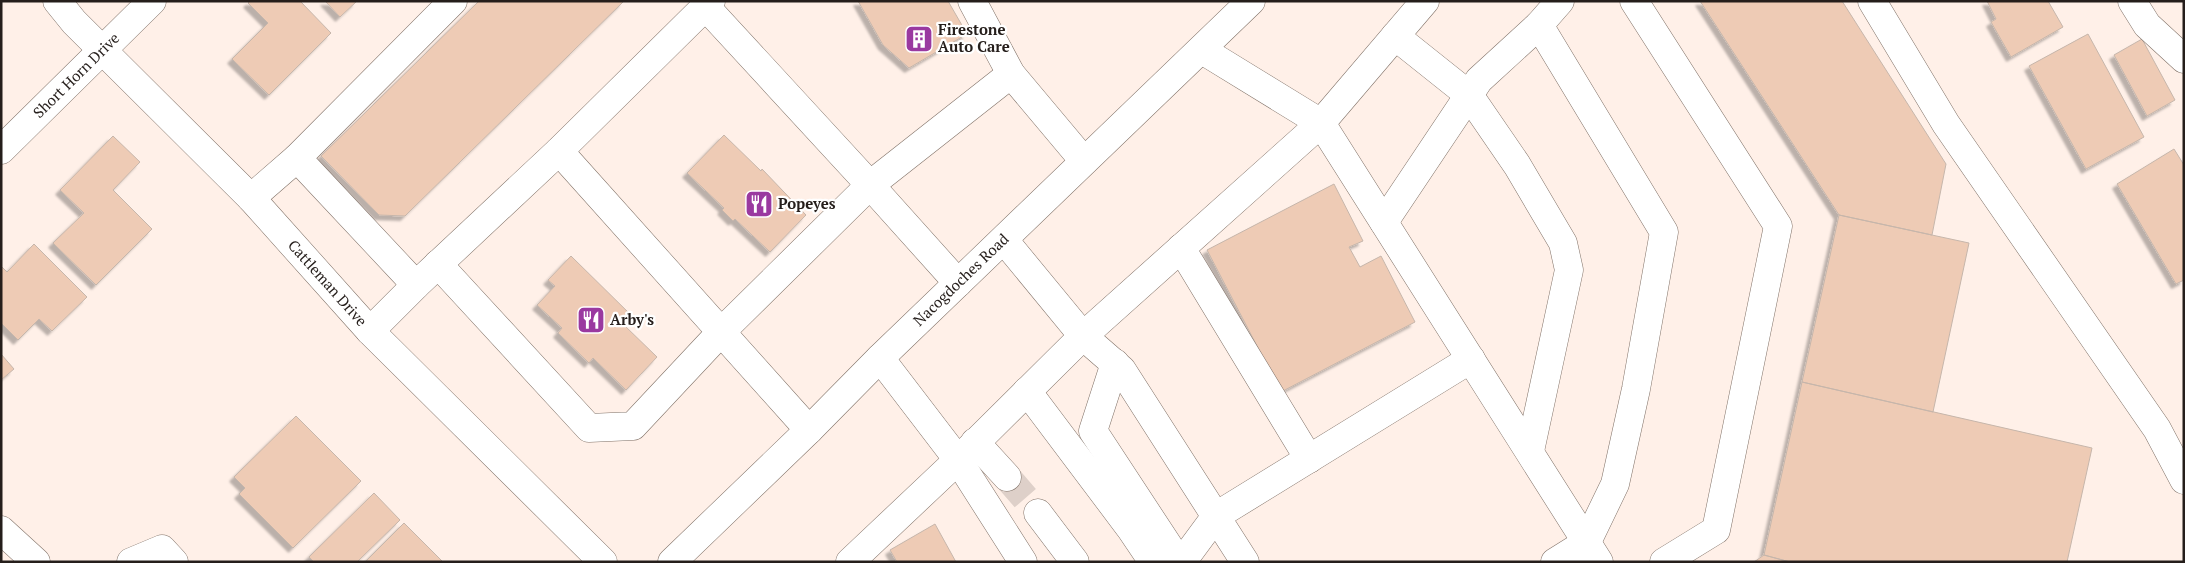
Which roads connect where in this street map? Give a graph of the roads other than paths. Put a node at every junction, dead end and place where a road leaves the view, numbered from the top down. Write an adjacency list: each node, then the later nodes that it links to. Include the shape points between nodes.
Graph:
1 (58, 1): 14 (street, Cattleman Drive, via 74,22)
2 (152, 1): 14 (street, Short Horn Drive)
3 (453, 1): 22 (street)
4 (972, 1): 17 (street)
5 (1251, 1): 15 (street, Nacogdoches Road)
6 (1425, 1): 13 (street)
7 (1560, 1): 12 (street)
8 (1634, 1): 61 (street, via 1778,226 1716,530)
9 (1872, 1): 44 (street, via 1946,124 2157,429)
10 (2132, 1): 16 (street, via 2147,25)
11 (708, 4): 21 (street); 24 (street)
12 (1539, 25): 18 (street, via 1479,80); 48 (street, via 1664,232 1615,484)
13 (1395, 36): 18 (street); 19 (street)
14 (104, 50): 20 (street, Short Horn Drive); 25 (street, Cattleman Drive)
15 (1202, 50): 19 (street); 23 (street, Nacogdoches Road)
16 (2184, 59)
17 (1011, 74): 23 (street); 24 (street)
18 (1469, 95): 26 (street); 41 (street, via 1517,165 1563,243 1569,270)
19 (1321, 123): 26 (street); 28 (street)
20 (1, 150)
21 (559, 151): 29 (street); 33 (street)
22 (297, 158): 25 (street); 31 (street)
23 (1084, 161): 27 (street, Nacogdoches Road)
24 (870, 184): 30 (street); 33 (street)
25 (251, 198): 32 (street, Cattleman Drive)
26 (1384, 222): 36 (street)
27 (1004, 240): 30 (street, Nacogdoches Road); 34 (street)
28 (1181, 248): 34 (street); 42 (street)
29 (438, 264): 31 (street); 33 (street, via 589,428 633,426)
30 (958, 283): 35 (street, Nacogdoches Road)
31 (416, 285): 32 (street)
32 (370, 331): 52 (street, Cattleman Drive)
33 (722, 331): 39 (street)
34 (1083, 336): 37 (street); 38 (street)
35 (880, 358): 39 (street, Nacogdoches Road); 40 (street)
36 (1471, 359): 41 (street); 42 (street)
37 (1115, 363): 46 (street); 58 (street, via 1094,431)
38 (1027, 391): 40 (street); 57 (street)
39 (809, 430): 53 (street, Nacogdoches Road)
40 (966, 451): 43 (street); 54 (street); 55 (street)
41 (1530, 451): 48 (street)
42 (1309, 459): 46 (street)
43 (1007, 477)
44 (2184, 480)
45 (1038, 513): 56 (street)
46 (1216, 516): 58 (street); 59 (street)
47 (1, 530): 49 (street)
48 (1593, 552): 60 (street)
49 (36, 562)
50 (131, 562): 51 (street, via 162,549)
51 (174, 562)
52 (603, 562)
53 (672, 562)
54 (850, 562)
55 (1023, 562)
56 (1074, 562)
57 (1152, 562)
58 (1180, 562)
59 (1245, 562)
60 (1555, 562)
61 (1664, 562)

